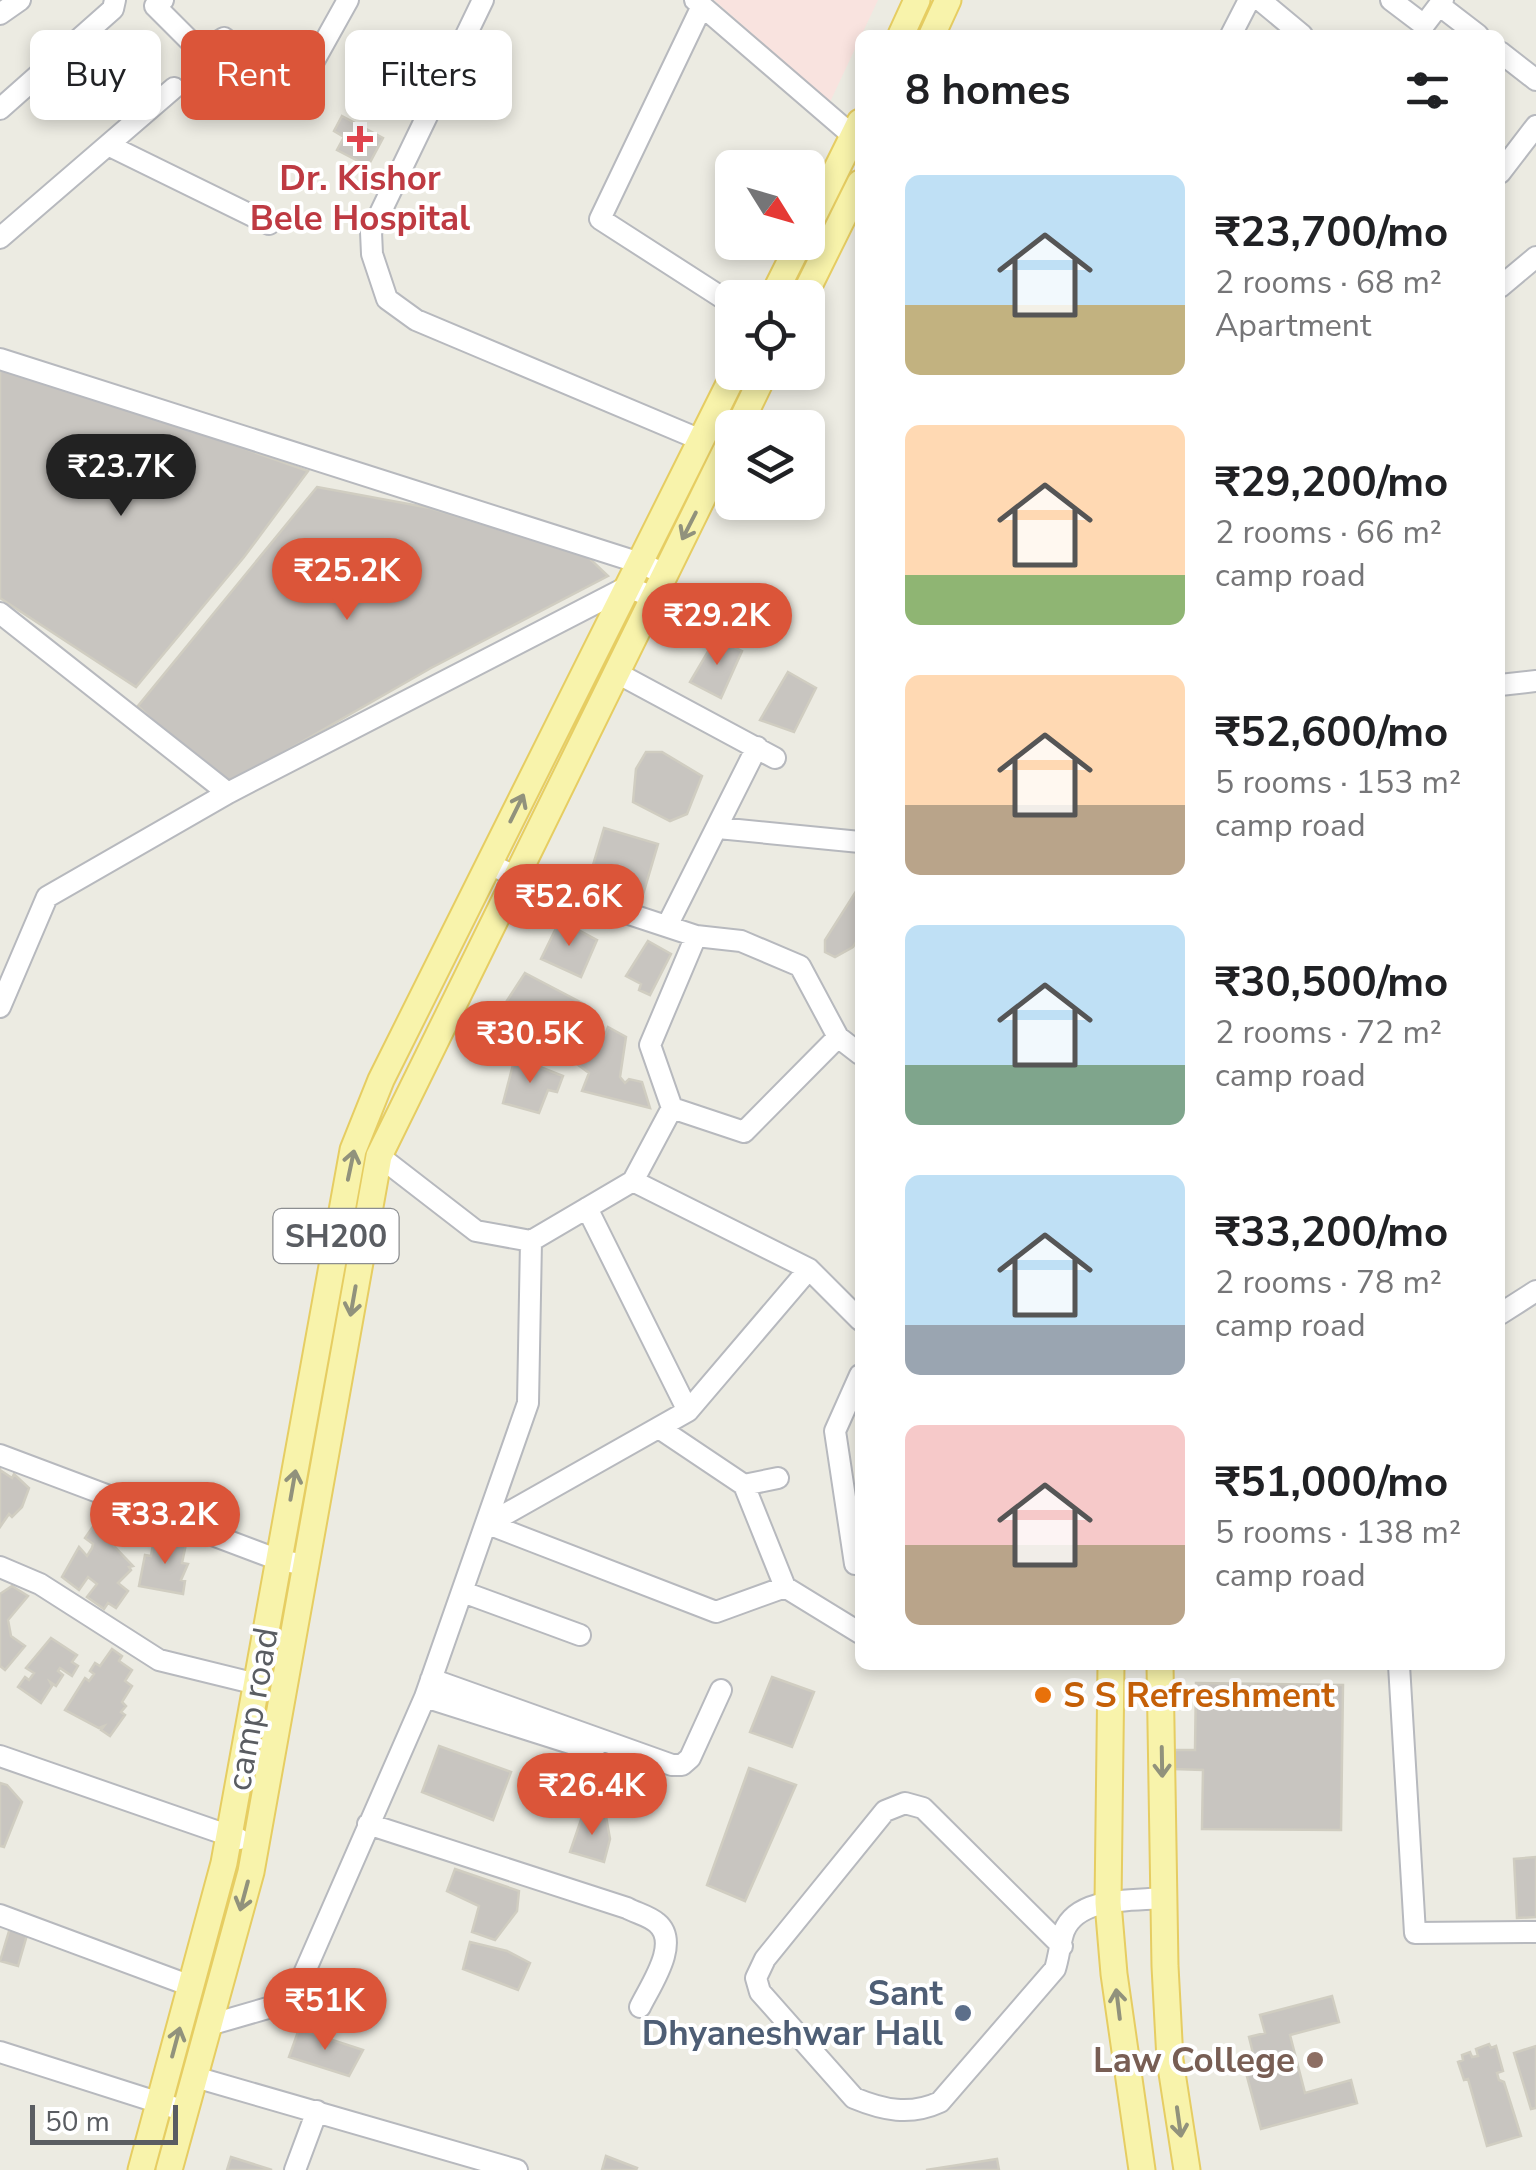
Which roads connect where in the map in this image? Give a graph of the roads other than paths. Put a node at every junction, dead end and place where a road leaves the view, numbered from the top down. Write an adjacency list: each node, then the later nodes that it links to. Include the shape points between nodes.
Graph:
1 (20, 0): 13 (street)
2 (115, 0): 22 (street, via 113,9)
3 (163, 0): 4 (street, via 155,6 201,52 224,38 281,86 314,61)
4 (348, 0)
5 (483, 0): 40 (street, via 372,232 387,299 416,320)
6 (917, 0): 14 (main road)
7 (948, 0): 15 (main road)
8 (1249, 0): 16 (street)
9 (1260, 0): 17 (street)
10 (1391, 0): 12 (street, via 1424,26)
11 (698, 3): 24 (street); 37 (street, via 600,219)
12 (1441, 3): 18 (street)
13 (0, 14)
14 (907, 30)
15 (934, 30)
16 (1234, 30)
17 (1296, 30)
18 (1472, 30)
19 (1505, 56): 20 (street)
20 (1536, 80)
21 (174, 88): 26 (street)
22 (0, 109)
23 (1536, 126): 27 (street)
24 (855, 132)
25 (855, 140): 29 (main road)
26 (110, 146): 30 (street); 32 (street)
27 (1505, 166)
28 (855, 192): 33 (main road)
29 (825, 196)
30 (270, 224)
31 (825, 236): 33 (main road)
32 (0, 238)
33 (832, 240): 35 (main road)
34 (1536, 258): 36 (street)
35 (812, 280)
36 (1505, 282)
37 (715, 293)
38 (0, 359): 42 (street)
39 (726, 390): 40 (main road, camp road / SH200)
40 (701, 440): 42 (main road, camp road / SH200)
41 (715, 472): 43 (main road, camp road / SH200, one-way to 43)
42 (640, 563): 43 (street); 44 (main road, camp road / SH200)
43 (659, 585): 44 (street); 46 (main road, camp road / SH200)
44 (628, 587): 49 (street); 52 (main road, camp road / SH200, one-way to 44)
45 (0, 612): 49 (street)
46 (617, 674): 50 (street, via 766,753); 53 (main road, camp road / SH200)
47 (1536, 681): 48 (street)
48 (1505, 684)
49 (228, 794): 56 (street, via 47,897)
50 (718, 828): 51 (street); 54 (street)
51 (855, 842)
52 (489, 864): 53 (street); 75 (main road, camp road / SH200, one-way to 52, via 354,1150 381,1080)
53 (516, 878): 54 (street); 60 (main road, camp road / SH200)
54 (667, 926): 55 (street)
55 (696, 936): 57 (street, via 741,941 800,966); 59 (street, via 650,1046)
56 (0, 1007)
57 (838, 1037): 58 (street); 59 (street, via 744,1132)
58 (855, 1050)
59 (672, 1108): 61 (street)
60 (379, 1156): 63 (street, via 476,1231); 77 (main road, camp road / SH200, one-way to 77)
61 (633, 1180): 62 (street); 64 (street)
62 (587, 1208): 63 (street); 69 (street)
63 (531, 1241): 74 (street, via 528,1403)
64 (809, 1270): 67 (street); 69 (street)
65 (1536, 1291): 66 (street)
66 (1505, 1311)
67 (855, 1315)
68 (855, 1386): 76 (street, via 835,1431)
69 (688, 1411): 70 (street)
70 (658, 1428): 73 (street); 74 (street)
71 (0, 1455): 75 (street)
72 (778, 1478): 73 (street)
73 (744, 1485): 79 (street)
74 (488, 1524): 79 (street, via 716,1612); 80 (street)
75 (280, 1560): 77 (street); 86 (main road, camp road / SH200)
76 (855, 1564)
77 (306, 1565): 93 (main road, camp road / SH200)
78 (0, 1568): 86 (street, via 40,1584 159,1660)
79 (786, 1587): 81 (street)
80 (463, 1592): 82 (street); 87 (street)
81 (855, 1630)
82 (580, 1635)
83 (1111, 1670): 95 (main road)
84 (1160, 1670): 94 (main road, one-way to 94)
85 (1399, 1670): 97 (street, via 1415,1933)
86 (257, 1684): 92 (main road, camp road / SH200)
87 (428, 1688): 88 (street, via 672,1765 690,1758); 90 (street, via 589,1749 594,1755); 91 (street)
88 (721, 1690)
89 (0, 1756): 92 (street)
90 (588, 1775)
91 (368, 1824): 100 (street, via 658,1923 666,1950); 101 (street, via 292,2000)
92 (229, 1837): 93 (street); 99 (main road, camp road / SH200)
93 (256, 1842): 101 (main road, camp road / SH200, one-way to 101)
94 (1164, 1898): 95 (street); 112 (main road, one-way to 112, via 1170,2060)
95 (1108, 1902): 98 (street, via 1076,1914); 111 (main road, one-way to 95)
96 (0, 1915): 99 (street)
97 (1536, 1932)
98 (1062, 1946): 98 (street, via 1055,1969 940,2102 914,2112 854,2098 760,1992 756,1978 886,1811 905,1803 922,1808)
99 (191, 1986): 104 (main road, camp road / SH200, one-way to 99)
100 (640, 2007)
101 (210, 2025): 103 (main road, camp road / SH200)
102 (0, 2052): 104 (street)
103 (195, 2077): 105 (main road, camp road / SH200); 106 (street)
104 (159, 2103): 105 (street); 107 (main road, camp road / SH200)
105 (185, 2111): 108 (main road, camp road / SH200)
106 (317, 2111): 109 (street); 110 (street)
107 (140, 2170)
108 (169, 2170)
109 (295, 2170)
110 (517, 2170)
111 (1142, 2170)
112 (1187, 2170)

